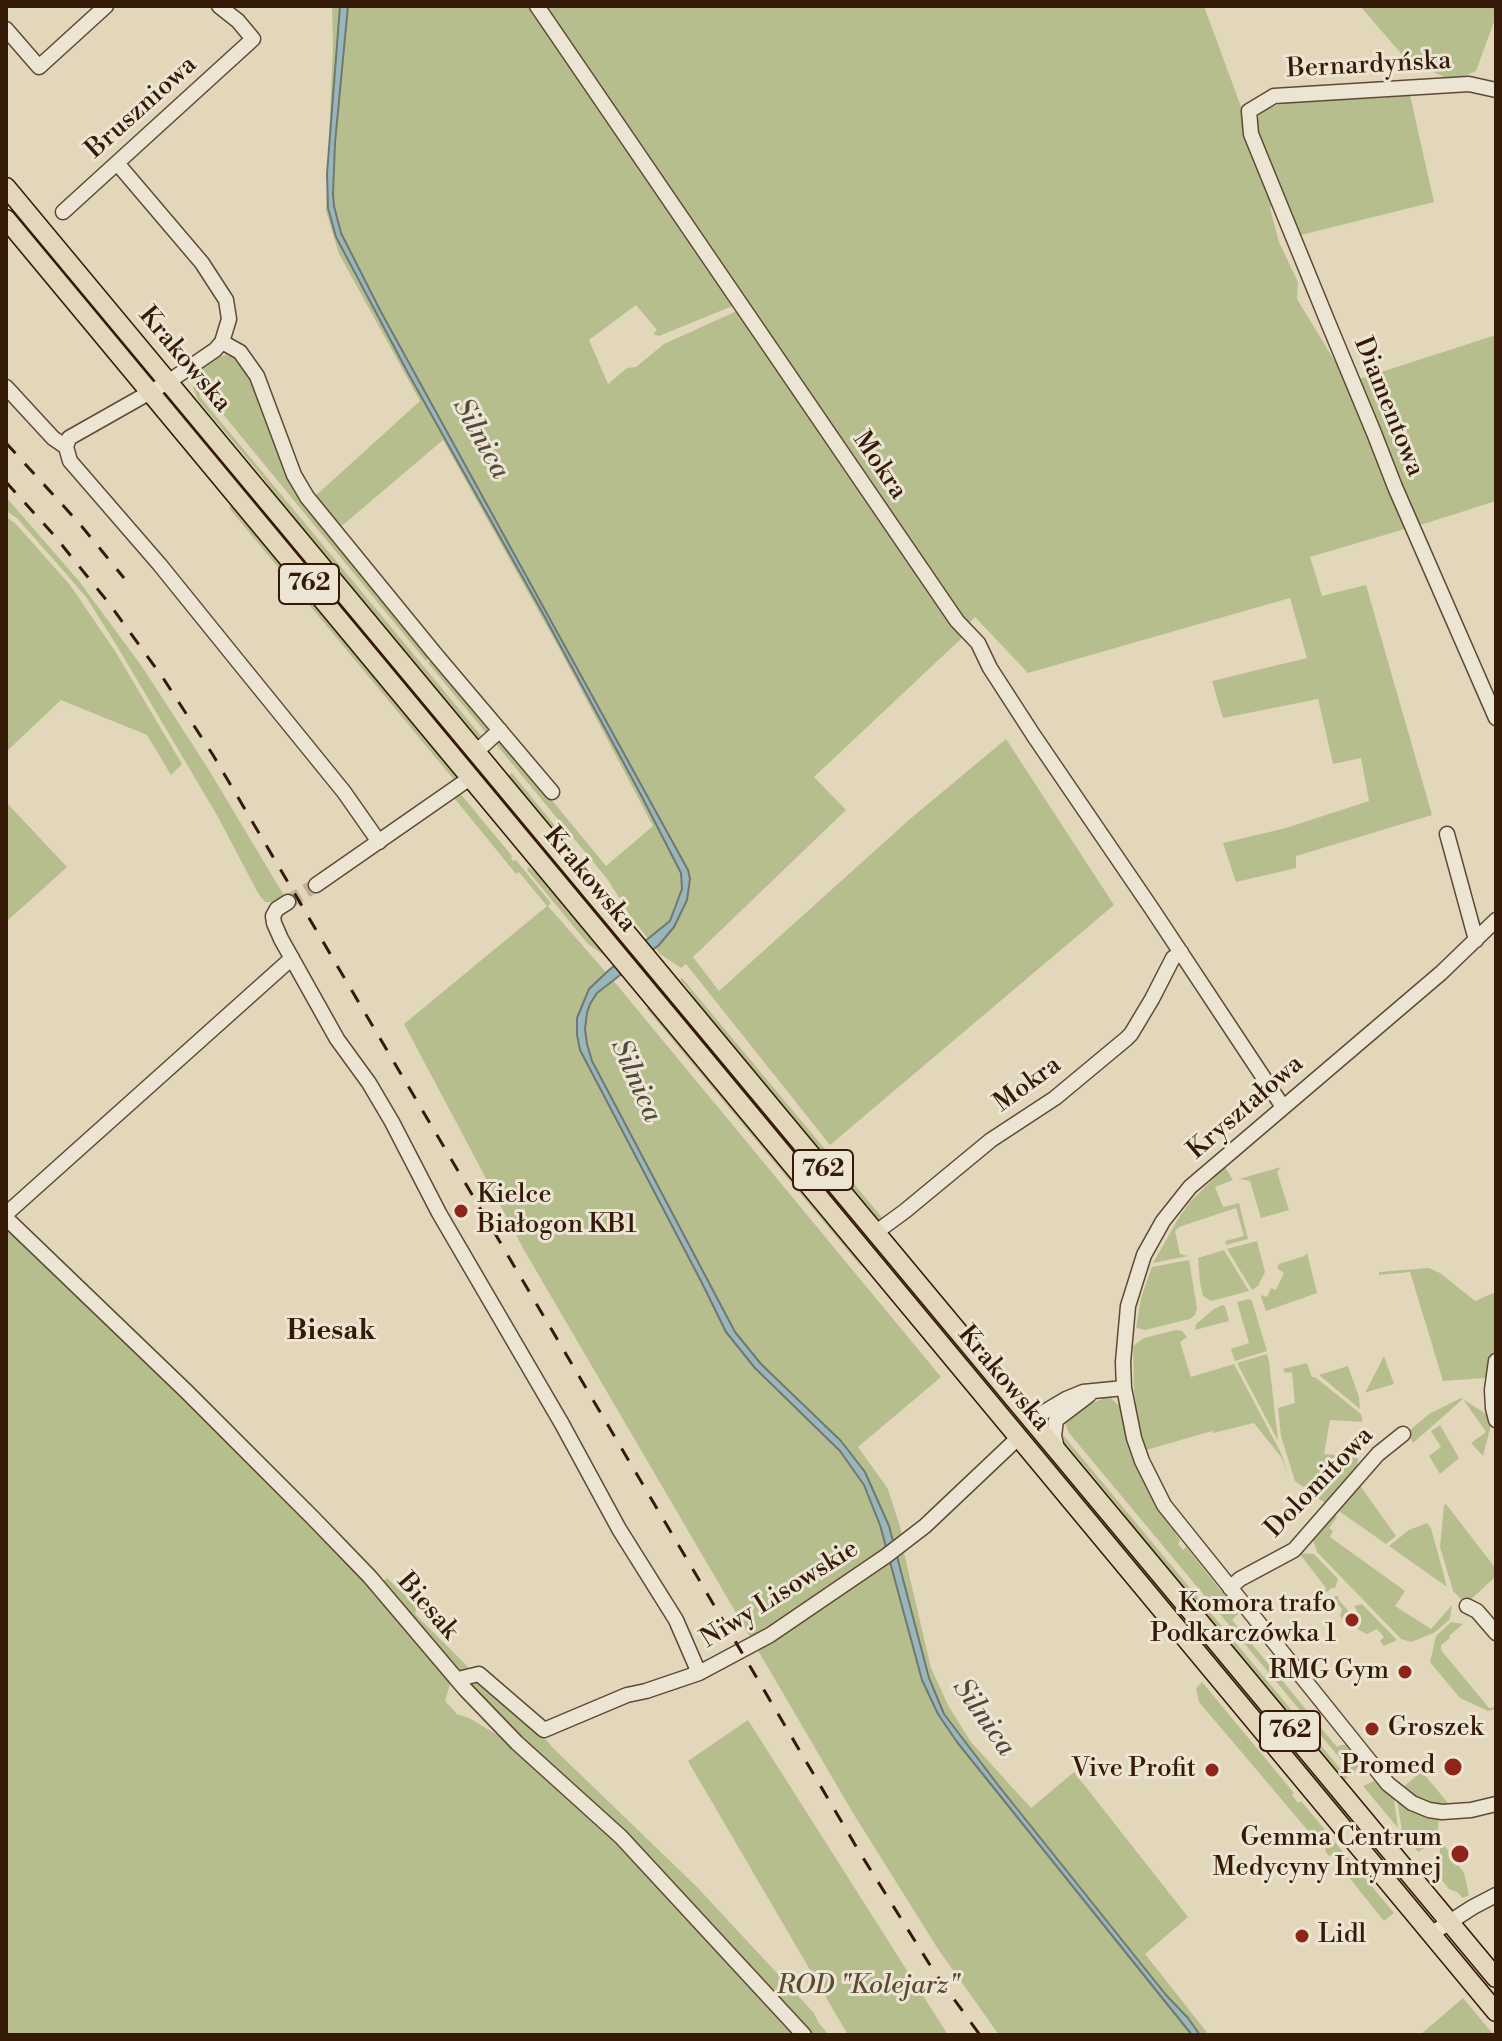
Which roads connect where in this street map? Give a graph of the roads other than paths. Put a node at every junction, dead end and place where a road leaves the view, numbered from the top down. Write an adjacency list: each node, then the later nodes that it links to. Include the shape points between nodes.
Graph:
1 (106, 6): 4 (street, via 39,67)
2 (219, 6): 7 (street, Bruszniowa, via 253,39)
3 (537, 6): 27 (street, Mokra, via 957,621 978,643 1034,736)
4 (6, 29)
5 (1496, 90): 6 (street, Bernardyńska, via 1469,84 1274,96)
6 (1249, 111): 16 (street, Diamentowa, via 1251,134)
7 (117, 163): 9 (street, Bruszniowa); 11 (street, via 202,263 226,300 229,319)
8 (6, 187): 12 (main road, Krakowska / 762)
9 (63, 212)
10 (6, 219): 14 (main road, Krakowska / 762)
11 (222, 342): 12 (street); 17 (street, Krakowska, via 240,352 257,376 307,497)
12 (168, 382): 14 (street); 18 (main road, Krakowska / 762)
13 (6, 387): 15 (street)
14 (150, 392): 15 (street, via 69,438); 19 (main road, Krakowska / 762)
15 (66, 447): 22 (street, via 70,461 160,565)
16 (1496, 718)
17 (500, 730): 18 (street); 20 (street, Krakowska)
18 (476, 752): 31 (main road, Krakowska / 762)
19 (470, 778): 22 (street); 38 (main road, Krakowska / 762)
20 (552, 792)
21 (1447, 834): 26 (street)
22 (379, 842): 23 (street)
23 (316, 885)
24 (288, 902): 28 (street, via 273,919)
25 (1496, 920): 26 (street, Kryształowa)
26 (1476, 940): 29 (street, Kryształowa)
27 (1181, 952): 29 (street, Mokra); 31 (street, Mokra, via 1126,1039)
28 (292, 958): 30 (street); 43 (street, via 392,1122 619,1529 676,1620)
29 (1283, 1107): 33 (street, Kryształowa, via 1190,1187 1163,1221 1144,1255 1128,1306)
30 (6, 1216): 44 (street, Biesak, via 289,1493)
31 (875, 1233): 35 (main road, Krakowska / 762)
32 (1496, 1361): 36 (street)
33 (1124, 1388): 34 (street); 40 (street, Kryształowa, via 1134,1438 1155,1488 1173,1519)
34 (1093, 1392): 35 (street, via 1074,1395 1039,1415); 39 (street, via 1056,1420)
35 (1026, 1413): 39 (main road, Krakowska / 762)
36 (1496, 1420)
37 (1403, 1434): 40 (street, Dolomitowa, via 1378,1454 1294,1550)
38 (1018, 1438): 43 (street, Niwy Lisowskie, via 892,1551 770,1635); 48 (main road, Krakowska / 762)
39 (1059, 1454): 47 (main road, Krakowska / 762)
40 (1230, 1588): 45 (street, Kryształowa, via 1398,1793 1418,1806 1442,1812)
41 (1467, 1606): 42 (street)
42 (1496, 1633)
43 (699, 1673): 44 (street, Niwy Lisowskie, via 627,1695 544,1730 479,1674)
44 (458, 1679): 51 (street, Biesak, via 517,1743 621,1837)
45 (1496, 1804)
46 (1496, 1895): 47 (street)
47 (1450, 1922): 48 (street); 49 (main road, Krakowska / 762)
48 (1431, 1934): 50 (main road, Krakowska / 762)
49 (1496, 1978)
50 (1496, 2012)
51 (804, 2035)

